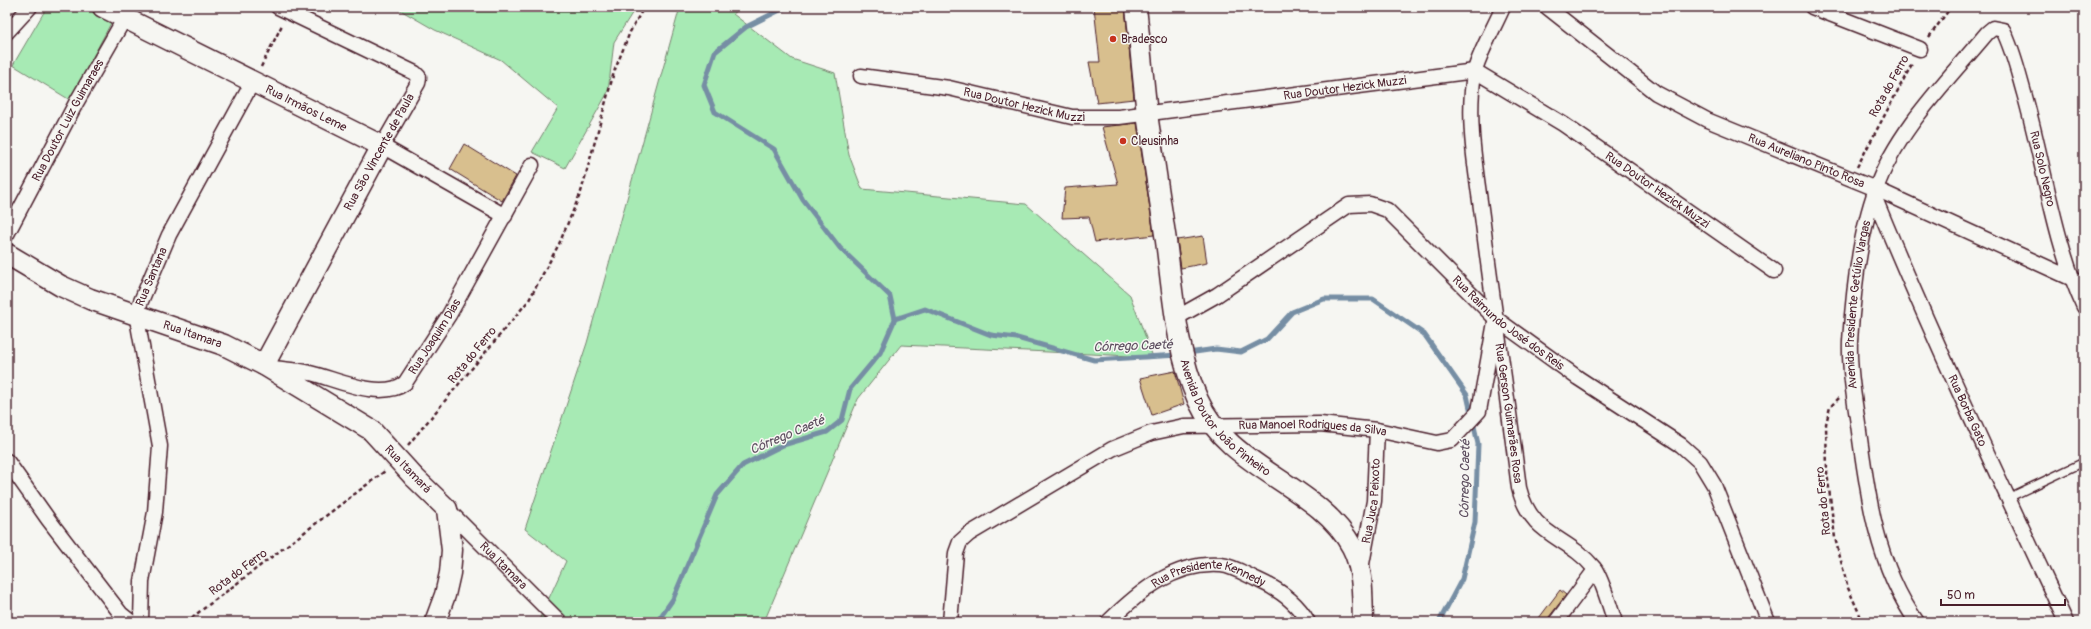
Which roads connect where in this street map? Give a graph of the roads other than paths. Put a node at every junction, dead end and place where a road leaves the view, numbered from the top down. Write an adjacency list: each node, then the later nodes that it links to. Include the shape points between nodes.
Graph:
1 (30, 7): 10 (street)
2 (103, 7): 8 (street, Rua Irmãos Leme)
3 (1136, 7): 15 (street, Avenida Doutor João Pinheiro)
4 (1503, 7): 12 (street, Rua Gerson Guimarães Rosa)
5 (1547, 7): 18 (street, Rua Aureliano Pinto Rosa, via 1656,93 1707,120 1851,178)
6 (1812, 7): 11 (street)
7 (286, 9): 16 (street, Rua São Vincente de Paula, via 419,77)
8 (128, 13): 14 (street, Rua Irmãos Leme); 20 (street, Rua Doutor Luiz Guimaraes, via 76,103)
9 (2003, 30): 18 (street, Avenida Presidente Getúlio Vargas, via 1994,28 1987,33 1899,140); 23 (street, Rua Solo Negro, via 2010,45 2031,117)
10 (7, 32)
11 (1920, 49)
12 (1475, 71): 15 (street, Rua Doutor Hezick Muzzi); 22 (street, Rua Doutor Hezick Muzzi, via 1563,124); 27 (street, Rua Gerson Guimarães Rosa, via 1471,102 1472,134)
13 (861, 76): 15 (street, Rua Doutor Hezick Muzzi, via 949,88 1072,117)
14 (252, 83): 16 (street, Rua Irmãos Leme); 26 (street, Rua Santana, via 169,234)
15 (1147, 113): 28 (street, Avenida Doutor João Pinheiro)
16 (382, 146): 19 (street, Rua Irmãos Leme); 29 (street, Rua São Vincente de Paula)
17 (532, 165): 19 (street, Rua Joaquim Dias)
18 (1875, 192): 23 (street, Rua Aureliano Pinto Rosa); 35 (street, Rua Borba Gato, via 1892,241); 50 (street, Avenida Presidente Getúlio Vargas, via 1864,235 1856,284 1850,342 1852,384 1868,496 1884,557 1904,604)
19 (505, 216): 29 (street, Rua Joaquim Dias, via 449,315 413,372 399,387 359,387 310,373)
20 (7, 234)
21 (7, 254): 26 (street, Rua Itamara, via 61,286 90,299)
22 (1774, 271)
23 (2070, 278): 24 (street, Rua Aureliano Pinto Rosa); 25 (street, Rua Solo Negro)
24 (2084, 284)
25 (2084, 307)
26 (136, 313): 29 (street, Rua Itamara, via 202,336); 41 (street, Rua Santana, via 160,446 155,512 142,581)
27 (1495, 320): 28 (street, Rua Raimundo José dos Reis, via 1387,210 1370,204 1349,205 1334,214); 32 (street, Rua Manoel Rodrigues da Silva, via 1477,415 1452,440 1437,443); 37 (street, Rua Gerson Guimarães Rosa, via 1522,502 1532,518 1548,533 1585,559); 49 (street, Rua Raimundo José dos Reis, via 1578,378 1681,444 1700,462 1714,485)
28 (1177, 321): 30 (street, Avenida Doutor João Pinheiro, via 1186,368 1198,401)
29 (266, 367): 31 (street, Rua Itamara)
30 (1213, 426): 32 (street, Rua Manoel Rodrigues da Silva, via 1320,424); 38 (street, Avenida Doutor João Pinheiro, via 1256,465 1309,501 1336,525 1352,547); 44 (street, Rua Manoel Rodrigues da Silva, via 1184,426 1151,433 1112,449 969,534 960,542 956,553)
31 (371, 430): 36 (street, Rua Itamará, bridge)
32 (1377, 430): 38 (street, Rua Juca Peixoto, via 1374,501)
33 (7, 461): 40 (street, via 121,614)
34 (2084, 462): 35 (lane)
35 (2008, 498): 51 (street, Rua Borba Gato)
36 (447, 509): 42 (street, via 452,550 450,574); 43 (street, Rua Itamara)
37 (1595, 570): 47 (street); 48 (street, Rua Gerson Guimarães Rosa)
38 (1360, 572): 46 (street, Avenida Doutor João Pinheiro)
39 (1302, 619): 45 (street, Rua Presidente Kennedy, via 1286,596 1240,571 1222,565 1184,569 1155,582)
40 (131, 622)
41 (142, 622)
42 (435, 622)
43 (560, 622)
44 (950, 622)
45 (1108, 622)
46 (1363, 622)
47 (1556, 622)
48 (1615, 622)
49 (1768, 622)
50 (1917, 622)
51 (2066, 622)

